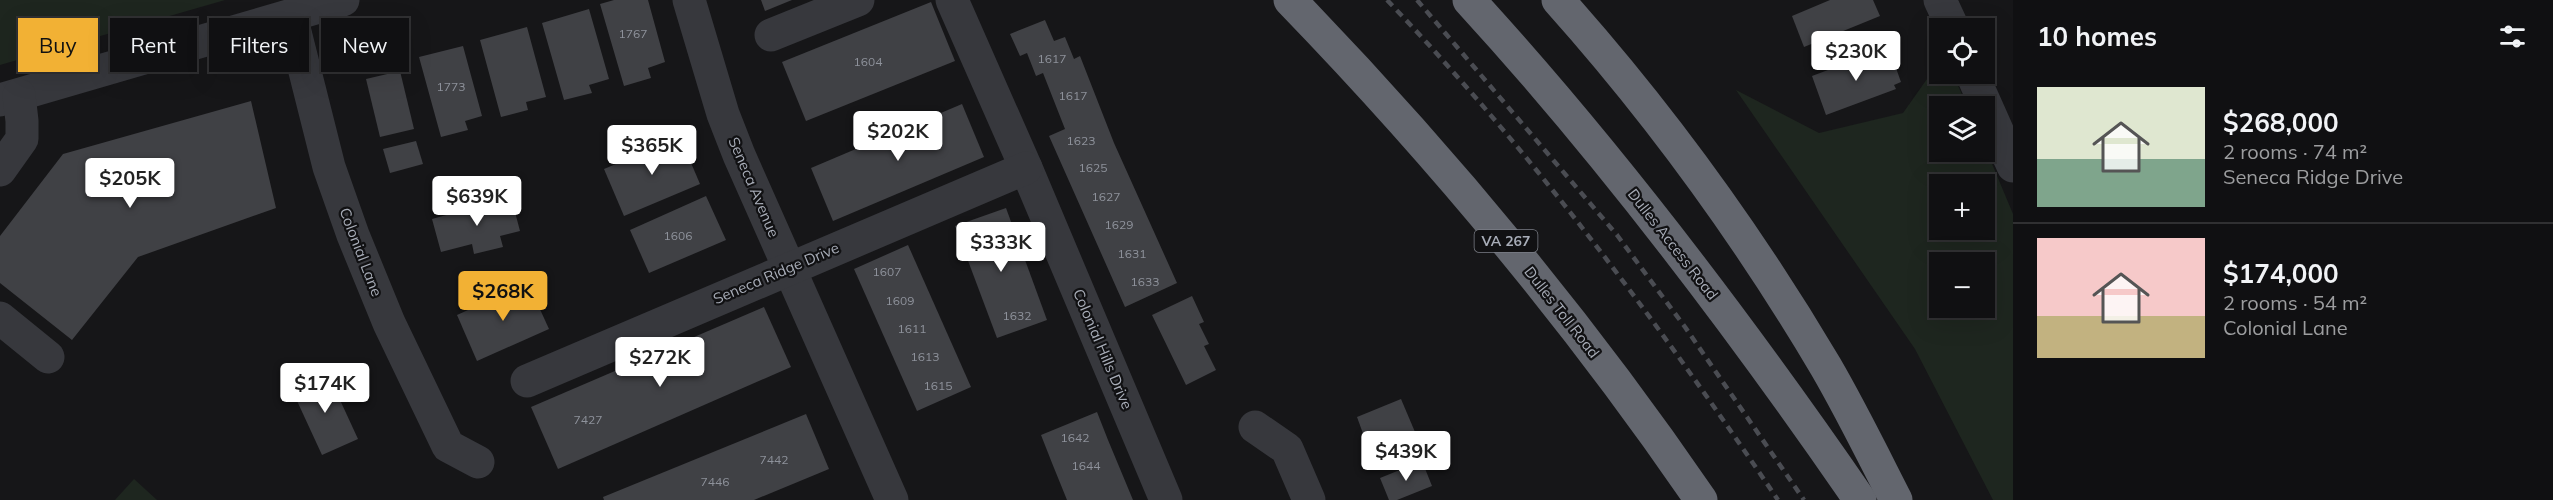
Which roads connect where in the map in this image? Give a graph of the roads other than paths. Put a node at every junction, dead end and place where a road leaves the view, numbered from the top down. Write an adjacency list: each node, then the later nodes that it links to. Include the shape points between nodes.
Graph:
1 (343, 0): 9 (street)
2 (689, 0): 17 (street, Seneca Avenue, via 723,114)
3 (858, 0): 11 (street)
4 (952, 0): 15 (street, Colonial Hills Drive)
5 (1290, 0): 26 (highway, Dulles Toll Road / VA 267, via 1400,117 1508,243 1611,375)
6 (1469, 0): 27 (highway, Dulles Access Road, via 1663,229)
7 (1558, 0): 28 (highway, via 1657,118 1747,242 1826,368)
8 (1940, 0): 10 (street)
9 (291, 16): 13 (street); 22 (street, Colonial Lane, via 329,167 389,323 448,446)
10 (1948, 18)
11 (771, 35)
12 (1976, 84): 14 (street)
13 (9, 98): 16 (street, via 22,121 22,139)
14 (2013, 166)
15 (1026, 168): 17 (street, Seneca Ridge Drive); 24 (street, Colonial Hills Drive)
16 (0, 170)
17 (788, 268): 20 (street, Seneca Ridge Drive); 23 (street, Seneca Avenue)
18 (0, 318): 19 (street)
19 (48, 357)
20 (527, 381)
21 (1254, 427): 25 (street, via 1287,449)
22 (478, 462)
23 (881, 497)
24 (1166, 500)
25 (1309, 500)
26 (1701, 500)
27 (1860, 500)
28 (1896, 500)

